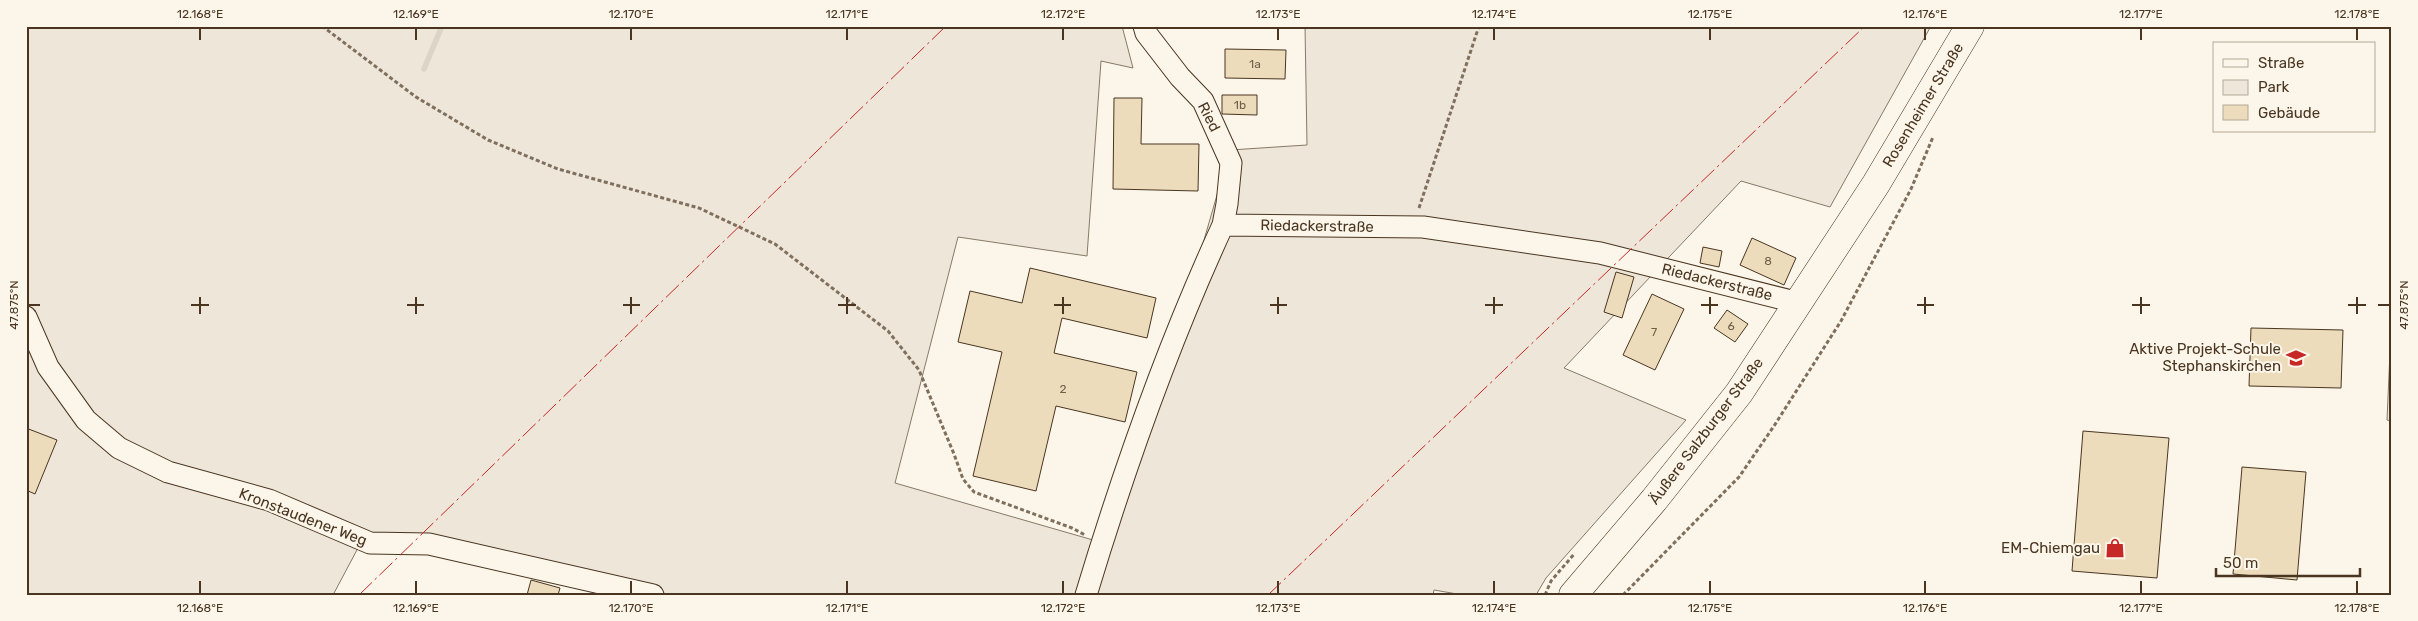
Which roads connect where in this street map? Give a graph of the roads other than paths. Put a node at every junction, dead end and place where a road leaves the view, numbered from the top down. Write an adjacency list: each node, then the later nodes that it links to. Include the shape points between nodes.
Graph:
1 (1144, 26): 4 (street, Ried, via 1180,78 1203,101 1231,163)
2 (1970, 26): 3 (main road, Rosenheimer Straße)
3 (1876, 184): 5 (main road, Äußere Salzburger Straße)
4 (1223, 225): 5 (street, Riedackerstraße, via 1412,227 1600,252); 8 (street, via 1194,286 1153,392)
5 (1799, 303): 9 (main road, Äußere Salzburger Straße, via 1739,393)
6 (26, 316): 7 (street, Kronstaudener Weg, via 48,367 86,420 119,448 168,472 269,500 370,543 429,544)
7 (653, 595)
8 (1086, 595)
9 (1573, 595)

